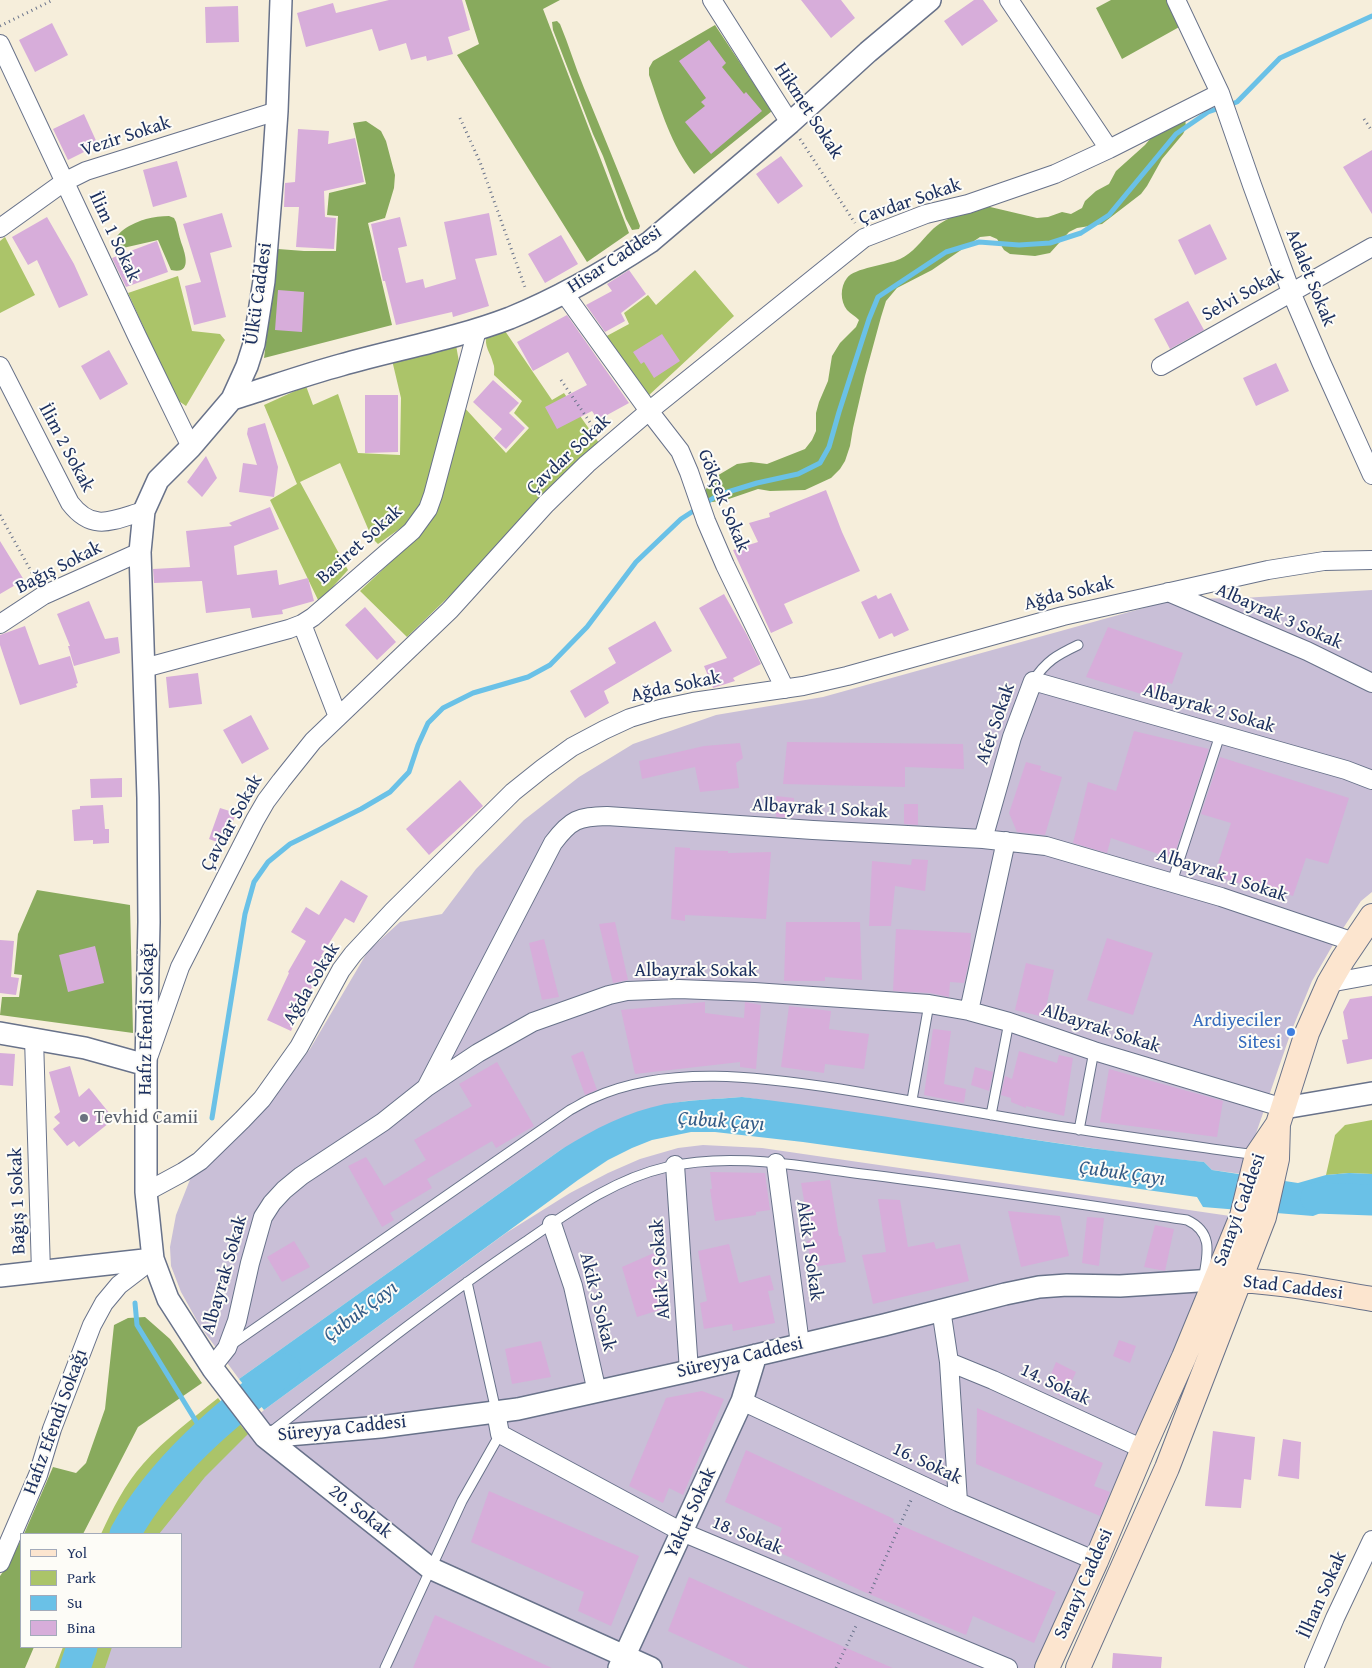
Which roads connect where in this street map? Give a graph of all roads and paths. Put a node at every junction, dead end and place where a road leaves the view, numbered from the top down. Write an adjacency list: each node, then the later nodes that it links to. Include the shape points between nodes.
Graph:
1 (53, 0): 7 (path)
2 (281, 0): 10 (street, Ülkü Caddesi)
3 (712, 0): 13 (street, Hikmet Sokak)
4 (930, 0): 13 (street, Hisar Caddesi)
5 (1009, 0): 15 (street)
6 (1176, 0): 9 (street, Adalet Sokak)
7 (0, 26)
8 (0, 44): 16 (street, İlim 1 Sokak)
9 (1221, 95): 15 (street, Çavdar Sokak); 20 (street, Adalet Sokak)
10 (277, 111): 16 (street, Vezir Sokak, via 86,172); 27 (street, Ülkü Caddesi, via 259,316 247,366)
11 (460, 118): 22 (path, via 482,168)
12 (1364, 119): 14 (path)
13 (790, 123): 18 (path, Hikmet Sokak); 21 (street, Hisar Caddesi, via 650,242)
14 (1372, 131)
15 (1109, 149): 18 (street, Çavdar Sokak, via 1055,174 968,204 926,214)
16 (64, 182): 17 (street, Vezir Sokak); 29 (street, İlim 1 Sokak)
17 (0, 228)
18 (864, 238): 28 (street, Çavdar Sokak)
19 (1372, 247): 20 (street, Selvi Sokak)
20 (1292, 292): 25 (street, Selvi Sokak); 31 (street, Adalet Sokak)
21 (564, 293): 22 (street, Hisar Caddesi); 28 (street, Gökçek Sokak)
22 (533, 308): 23 (street, Hisar Caddesi)
23 (477, 330): 27 (street, Hisar Caddesi, via 340,365); 39 (street, Basiret Sokak, via 428,509 412,531)
24 (0, 366): 32 (street, İlim 2 Sokak, via 78,514 91,521 107,522)
25 (1160, 366)
26 (561, 380): 30 (path)
27 (232, 399): 29 (street, Ülkü Caddesi)
28 (649, 411): 30 (street, Çavdar Sokak); 44 (street, Gökçek Sokak, via 680,451 725,565)
29 (191, 447): 32 (street, Ülkü Caddesi, via 158,480)
30 (607, 447): 45 (street, Çavdar Sokak, via 546,504 450,610)
31 (1372, 475)
32 (144, 510): 34 (street, Ülkü Caddesi)
33 (0, 515): 37 (path)
34 (140, 552): 37 (street, Bağış Sokak); 41 (street, Hafız Efendi Sokağı)
35 (1372, 560): 36 (street, Ağda Sokak, via 1324,561)
36 (1168, 592): 43 (street, Albayrak 3 Sokak, via 1307,651); 44 (street, Ağda Sokak, via 1063,616 847,676)
37 (44, 596): 38 (street, Bağış Sokak)
38 (0, 624)
39 (302, 624): 41 (street, Basiret Sokak); 45 (street)
40 (1078, 645): 42 (lane, Afet Sokak, via 1051,659)
41 (144, 668): 61 (street, Hafız Efendi Sokağı, via 149,922)
42 (1033, 681): 46 (street, Albayrak 2 Sokak); 48 (street, Afet Sokak, via 1012,737)
43 (1372, 683)
44 (785, 689): 71 (street, Ağda Sokak, via 693,702 630,718 572,747 543,768 513,792 353,954 262,1100 200,1161)
45 (338, 717): 61 (street, Çavdar Sokak, via 295,762 255,820 180,967)
46 (1220, 735): 47 (street, Albayrak 2 Sokak); 50 (lane)
47 (1372, 780)
48 (983, 839): 49 (street, Albayrak 1 Sokak); 62 (street, Albayrak 1 Sokak, via 607,816 576,820 564,828 541,864)
49 (1006, 841): 50 (street, Albayrak 1 Sokak, via 1054,848); 56 (street)
50 (1172, 882): 52 (street, Albayrak 1 Sokak)
51 (1372, 916): 52 (main road, Sanayi Caddesi)
52 (1354, 942): 54 (main road, Sanayi Caddesi)
53 (1372, 975): 54 (street)
54 (1329, 984): 66 (main road, Sanayi Caddesi, via 1307,1033)
55 (929, 1004): 56 (street, Albayrak Sokak); 62 (street, Albayrak Sokak, via 754,992 627,991 533,1022); 64 (lane)
56 (969, 1011): 57 (street, Albayrak Sokak)
57 (1009, 1022): 60 (street, Albayrak Sokak); 65 (lane)
58 (0, 1033): 59 (street)
59 (34, 1038): 61 (street); 75 (street, Bağış 1 Sokak)
60 (1094, 1051): 66 (street, Albayrak Sokak); 67 (lane)
61 (146, 1065): 71 (street, Hafız Efendi Sokağı)
62 (427, 1087): 83 (street, Albayrak Sokak, via 383,1122 301,1176 272,1203 259,1231 237,1321)
63 (1372, 1094): 66 (street)
64 (912, 1100): 65 (lane); 83 (lane, via 794,1082 711,1076 654,1081 595,1097 570,1110)
65 (991, 1115): 67 (lane)
66 (1281, 1116): 68 (main road, Sanayi Caddesi)
67 (1079, 1130): 68 (lane)
68 (1266, 1157): 72 (main road, Sanayi Caddesi)
69 (776, 1163): 70 (lane, via 733,1160); 78 (lane, via 1187,1220 1199,1228 1206,1241); 82 (street, Akik 1 Sokak)
70 (675, 1166): 73 (lane, via 631,1178); 87 (street, Akik 2 Sokak)
71 (146, 1192): 74 (street, Hafız Efendi Sokağı)
72 (1253, 1216): 77 (main road, Sanayi Caddesi); 78 (main road, Sanayi Caddesi)
73 (552, 1224): 79 (lane); 88 (street, Akik 3 Sokak, via 573,1286)
74 (153, 1260): 75 (street); 86 (street, 20. Sokak, via 168,1299); 98 (street, Hafız Efendi Sokağı, via 119,1285 92,1325 38,1475)
75 (41, 1272): 76 (street)
76 (0, 1276)
77 (1239, 1280): 78 (main road, Stad Caddesi); 80 (main road, Stad Caddesi); 108 (main road, Sanayi Caddesi, via 1167,1468)
78 (1209, 1281): 81 (street, Süreyya Caddesi, via 1039,1287); 93 (main road, Sanayi Caddesi, via 1184,1357)
79 (467, 1282): 90 (lane); 92 (lane)
80 (1372, 1299)
81 (941, 1310): 82 (street, Süreyya Caddesi); 85 (street)
82 (800, 1344): 84 (street, Süreyya Caddesi)
83 (227, 1348): 86 (street, Albayrak Sokak)
84 (756, 1355): 87 (street, Süreyya Caddesi); 89 (street, Yakut Sokak)
85 (949, 1362): 93 (street, 14. Sokak); 95 (street)
86 (213, 1368): 92 (street, 20. Sokak)
87 (689, 1371): 88 (street, Süreyya Caddesi)
88 (597, 1392): 90 (street, Süreyya Caddesi)
89 (742, 1401): 94 (street, 16. Sokak); 96 (street, Yakut Sokak)
90 (496, 1412): 91 (street); 92 (street, Süreyya Caddesi, via 380,1427)
91 (500, 1434): 96 (street, 18. Sokak); 100 (lane, via 462,1501)
92 (264, 1436): 100 (street, 20. Sokak)
93 (1143, 1449): 99 (main road, Sanayi Caddesi)
94 (918, 1484): 95 (street, 16. Sokak); 101 (path)
95 (958, 1502): 99 (street, 16. Sokak)
96 (682, 1532): 101 (street, 18. Sokak); 102 (street, Yakut Sokak)
97 (1372, 1540): 109 (street, İlhan Sokak)
98 (1, 1560)
99 (1096, 1561): 107 (main road, Sanayi Caddesi)
100 (430, 1568): 102 (street, 20. Sokak); 103 (lane)
101 (864, 1608): 105 (path); 106 (street, 18. Sokak)
102 (622, 1662): 104 (street, 20. Sokak)
103 (385, 1668)
104 (651, 1668)
105 (836, 1668)
106 (1008, 1668)
107 (1046, 1668)
108 (1078, 1668)
109 (1314, 1668)

